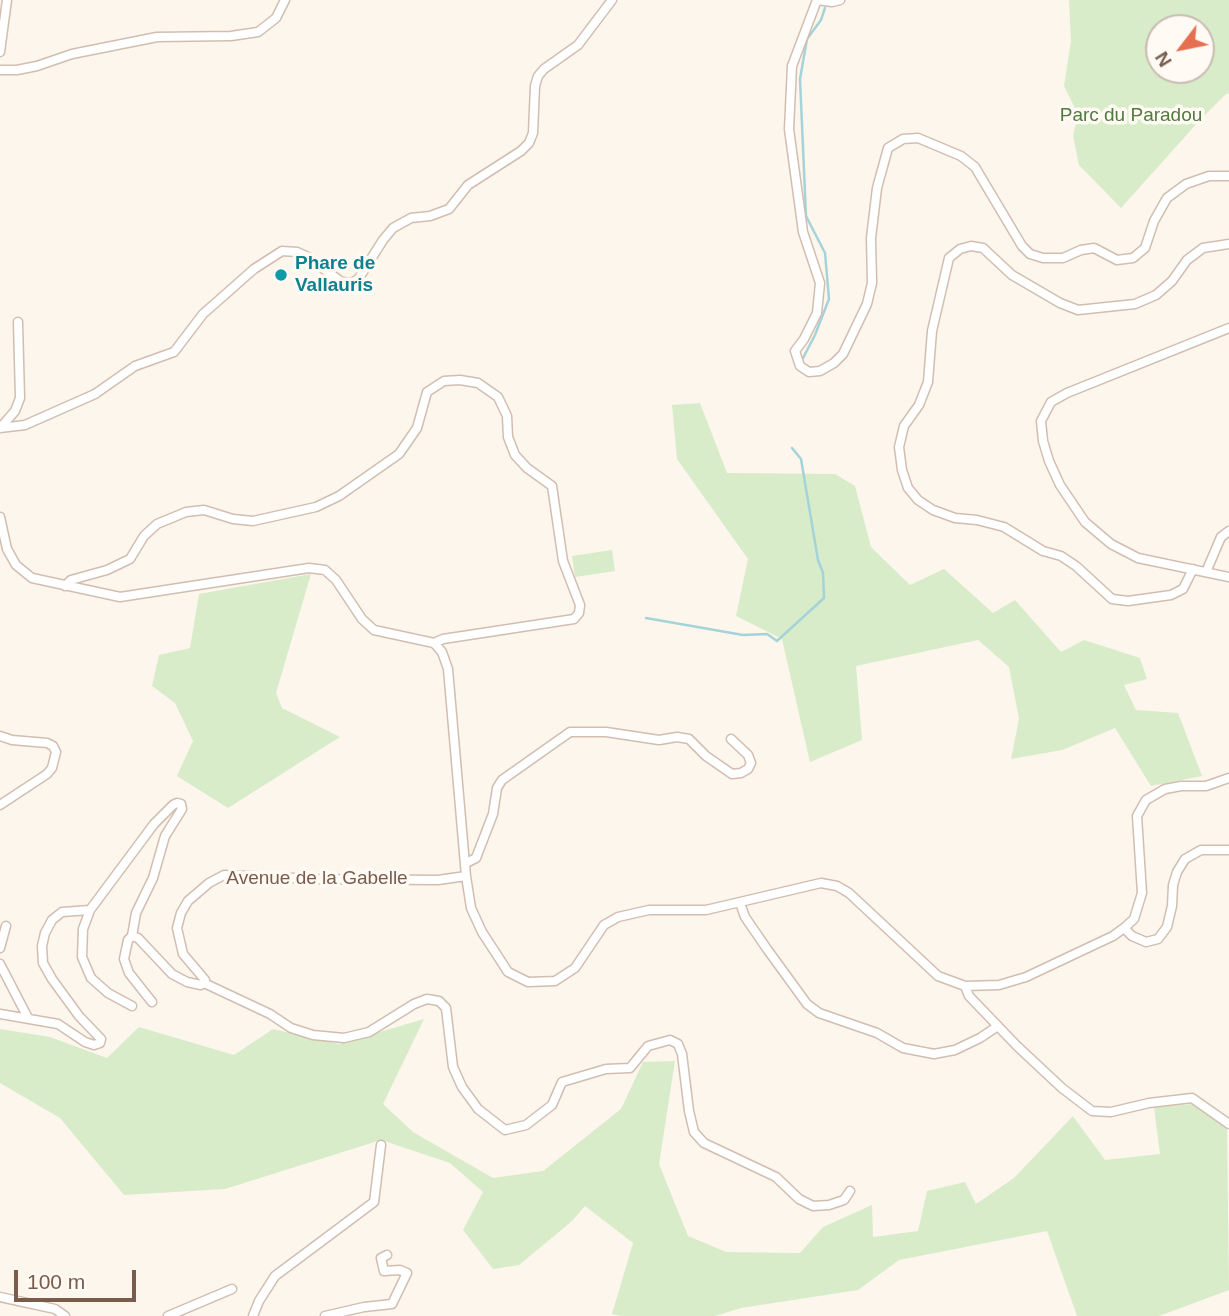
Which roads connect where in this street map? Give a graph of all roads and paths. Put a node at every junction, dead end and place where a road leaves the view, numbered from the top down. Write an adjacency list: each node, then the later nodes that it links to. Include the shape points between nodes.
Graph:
1 (7, 0): 6 (street)
2 (285, 0): 7 (street, via 276,18 258,32 157,37 27,68)
3 (612, 0): 12 (street, via 578,46 538,76 529,143 468,185 449,209 411,218 393,229 354,282 340,281 297,252 282,251 203,314 174,352 135,366 95,394 25,425)
4 (817, 0): 5 (street); 8 (street, via 792,66 789,129 803,232 820,283 817,313 795,351 800,366 809,372 820,371 843,354 867,304 877,188 888,148 903,139 918,138 975,167 1022,246 1043,258 1063,258 1094,248 1117,260 1133,258 1145,248 1167,198 1186,184 1209,176)
5 (840, 0)
6 (0, 52)
7 (0, 69)
8 (1229, 176)
9 (1229, 244): 15 (street, via 1203,248 1156,295 1135,304 1078,310 1012,275 983,248 960,249 949,258 932,331 928,382 904,426 899,447 901,470 918,500 955,518 1004,527 1043,551 1061,556 1112,599 1171,595 1183,589)
10 (18, 322): 12 (street, via 20,398)
11 (1229, 328): 15 (street, via 1067,393 1051,402 1041,421 1049,461 1086,522 1111,544 1138,558)
12 (0, 428)
13 (0, 517): 18 (street, via 6,549 16,565 32,578)
14 (1229, 531): 16 (street, via 1221,537)
15 (1193, 569): 16 (street)
16 (1206, 572): 17 (street)
17 (1229, 577)
18 (65, 586): 19 (street, via 120,597 209,581 309,568 325,570 374,630); 19 (street, via 130,559 156,524 186,512 204,510 253,520 316,507 339,496 399,454 417,428 427,392 444,381 460,380 478,383 498,397 515,455 552,486 563,561 580,605 574,619)
19 (434, 643): 25 (street, via 448,669)
20 (0, 736): 23 (street, via 40,741 56,752 47,774)
21 (731, 739): 25 (street, via 751,763 741,773 732,774 689,738 659,740 570,732 502,780 476,858)
22 (1229, 778): 30 (street, via 1206,786 1166,789 1146,800 1137,816 1142,893 1133,919)
23 (0, 805)
24 (1229, 850): 30 (street, via 1201,850 1185,859 1173,885 1167,927 1158,939 1146,942)
25 (466, 863): 26 (street)
26 (466, 876): 27 (street, via 471,908 482,932 508,972 528,982 555,981 575,968 604,926 618,917); 34 (street, Avenue de la Gabelle, via 438,880 224,874 188,901 177,928 183,954 205,980)
27 (740, 903): 35 (street, via 821,883 837,886 938,976); 40 (street, via 767,949 807,1004 819,1013 877,1033 903,1048 934,1054 955,1050)
28 (90, 910): 31 (street, via 154,824 173,805 181,804 136,914); 37 (street, via 83,929 82,957 92,978); 39 (street, via 62,912 52,920 42,946 43,963 79,1016 101,1038 100,1044 85,1042 58,1024)
29 (6, 926): 32 (street)
30 (1124, 928): 35 (street, via 1026,977 999,985)
31 (132, 936): 34 (street, via 172,974); 36 (street, via 124,959)
32 (0, 948)
33 (0, 964): 39 (street)
34 (203, 984): 43 (street, via 290,1028 344,1038 369,1032 414,1004 439,1001 446,1008 453,1067 462,1087 478,1109 505,1130 526,1125 552,1105 562,1082 606,1069 630,1068 648,1046 670,1040 682,1054 694,1132 704,1143 776,1177 813,1206 844,1200)
35 (965, 986): 40 (street)
36 (152, 1002)
37 (132, 1006)
38 (0, 1014): 39 (street)
39 (27, 1018)
40 (998, 1026): 41 (street, via 1092,1111 1192,1098)
41 (1229, 1124)
42 (381, 1145): 49 (street, via 374,1202 275,1276)
43 (850, 1191)
44 (387, 1255): 50 (street, via 382,1258 384,1271 407,1273 392,1304)
45 (232, 1289): 48 (street)
46 (0, 1297): 47 (street)
47 (65, 1316)
48 (168, 1316)
49 (253, 1316)
50 (325, 1316)

